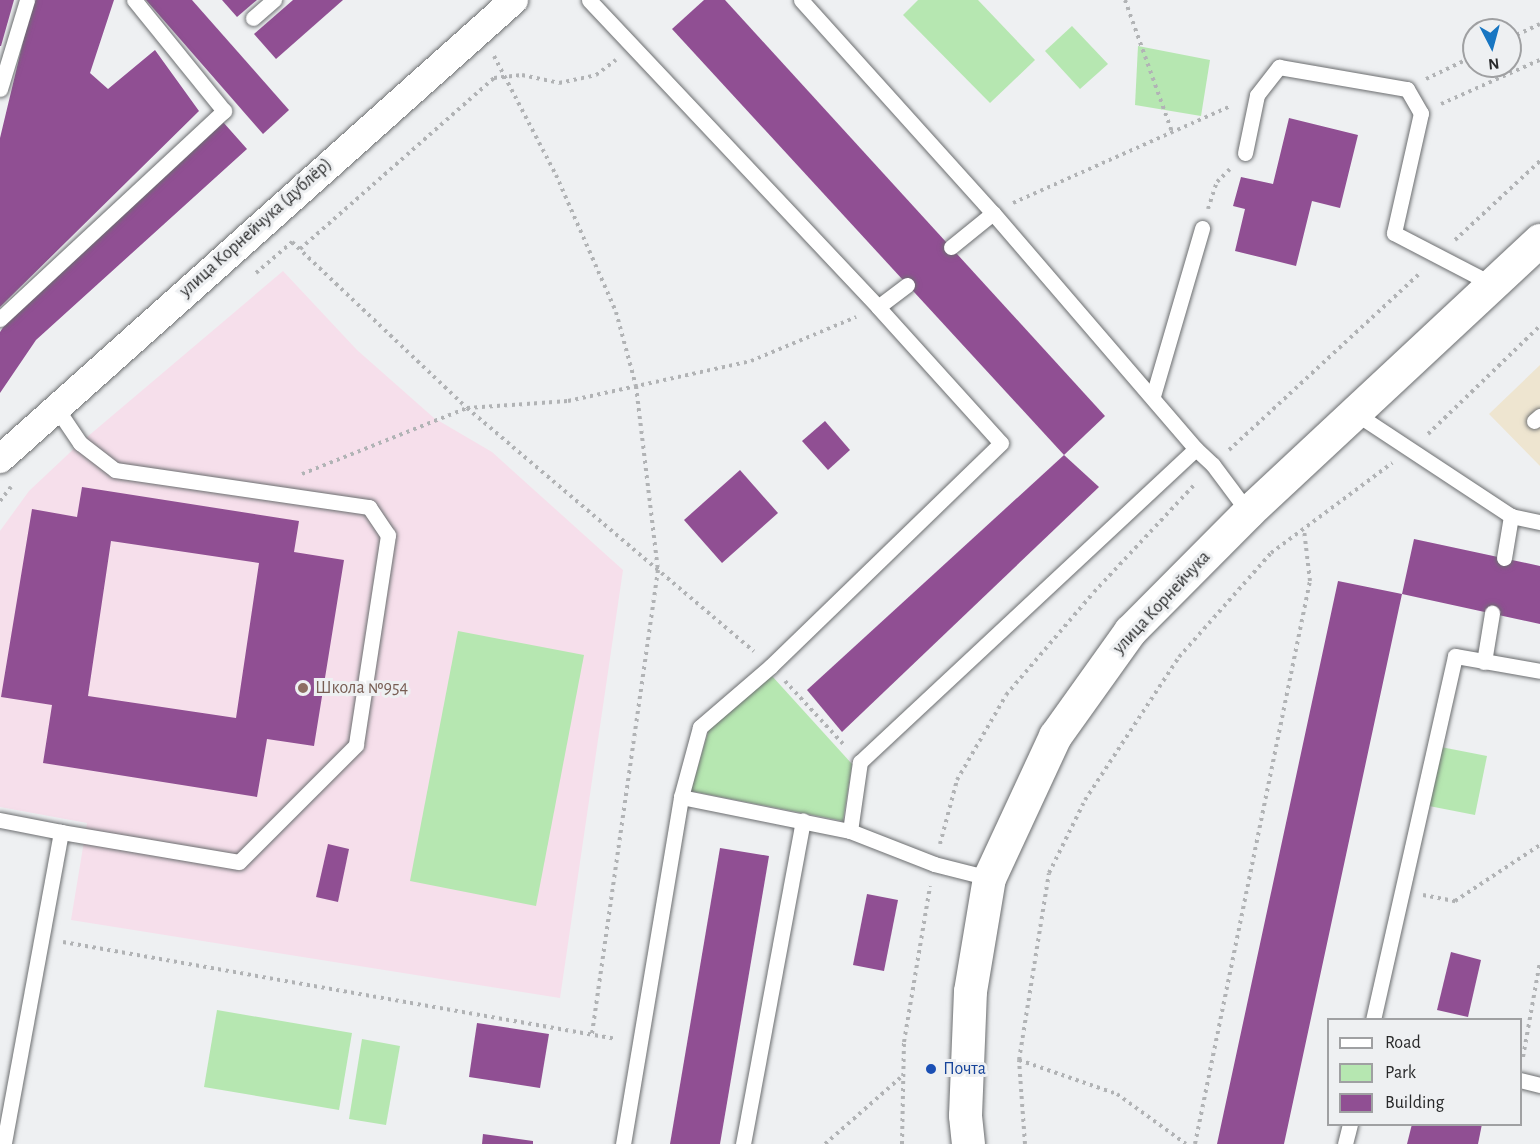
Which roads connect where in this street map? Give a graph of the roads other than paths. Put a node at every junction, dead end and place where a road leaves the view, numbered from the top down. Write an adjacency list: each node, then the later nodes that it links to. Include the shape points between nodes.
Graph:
1 (27, 0): 8 (lane)
2 (134, 0): 17 (lane, via 224,111)
3 (274, 0): 7 (lane)
4 (589, 0): 16 (lane)
5 (801, 0): 10 (lane)
6 (508, 2): 19 (street, улица Корнейчука (дублёр))
7 (253, 18)
8 (0, 89)
9 (1245, 153): 15 (lane, via 1257,95 1279,67 1407,89 1421,113 1394,233)
10 (993, 213): 13 (lane); 18 (lane)
11 (1202, 228): 18 (lane)
12 (1540, 240): 15 (street, улица Корнейчука)
13 (951, 246)
14 (907, 285): 16 (lane)
15 (1492, 285): 20 (street, улица Корнейчука)
16 (878, 307): 30 (lane, via 1001,443 771,666 700,727)
17 (0, 318)
18 (1153, 396): 21 (lane)
19 (55, 406): 22 (street, улица Корнейчука (дублёр)); 34 (lane, via 80,443 115,470 369,507 388,535 356,745 239,862)
20 (1355, 413): 23 (street, улица Корнейчука); 24 (lane)
21 (1196, 449): 23 (lane); 33 (lane, via 860,762)
22 (0, 459)
23 (1248, 512): 35 (street, улица Корнейчука, via 1131,632 1055,736)
24 (1511, 516): 25 (lane); 26 (lane)
25 (1540, 522)
26 (1504, 558)
27 (1492, 614): 28 (lane)
28 (1484, 662): 29 (lane); 36 (lane, via 1455,656)
29 (1540, 671)
30 (681, 797): 32 (lane); 41 (lane)
31 (0, 820): 34 (lane)
32 (803, 821): 33 (lane); 42 (lane)
33 (850, 831): 35 (lane, via 934,864)
34 (61, 832): 40 (lane)
35 (989, 878): 43 (street, улица Корнейчука, via 970,991 965,1115)
36 (1373, 1018)
37 (1522, 1080): 38 (lane)
38 (1540, 1085)
39 (1350, 1126): 44 (lane)
40 (4, 1144)
41 (624, 1144)
42 (743, 1144)
43 (968, 1144)
44 (1345, 1144)

